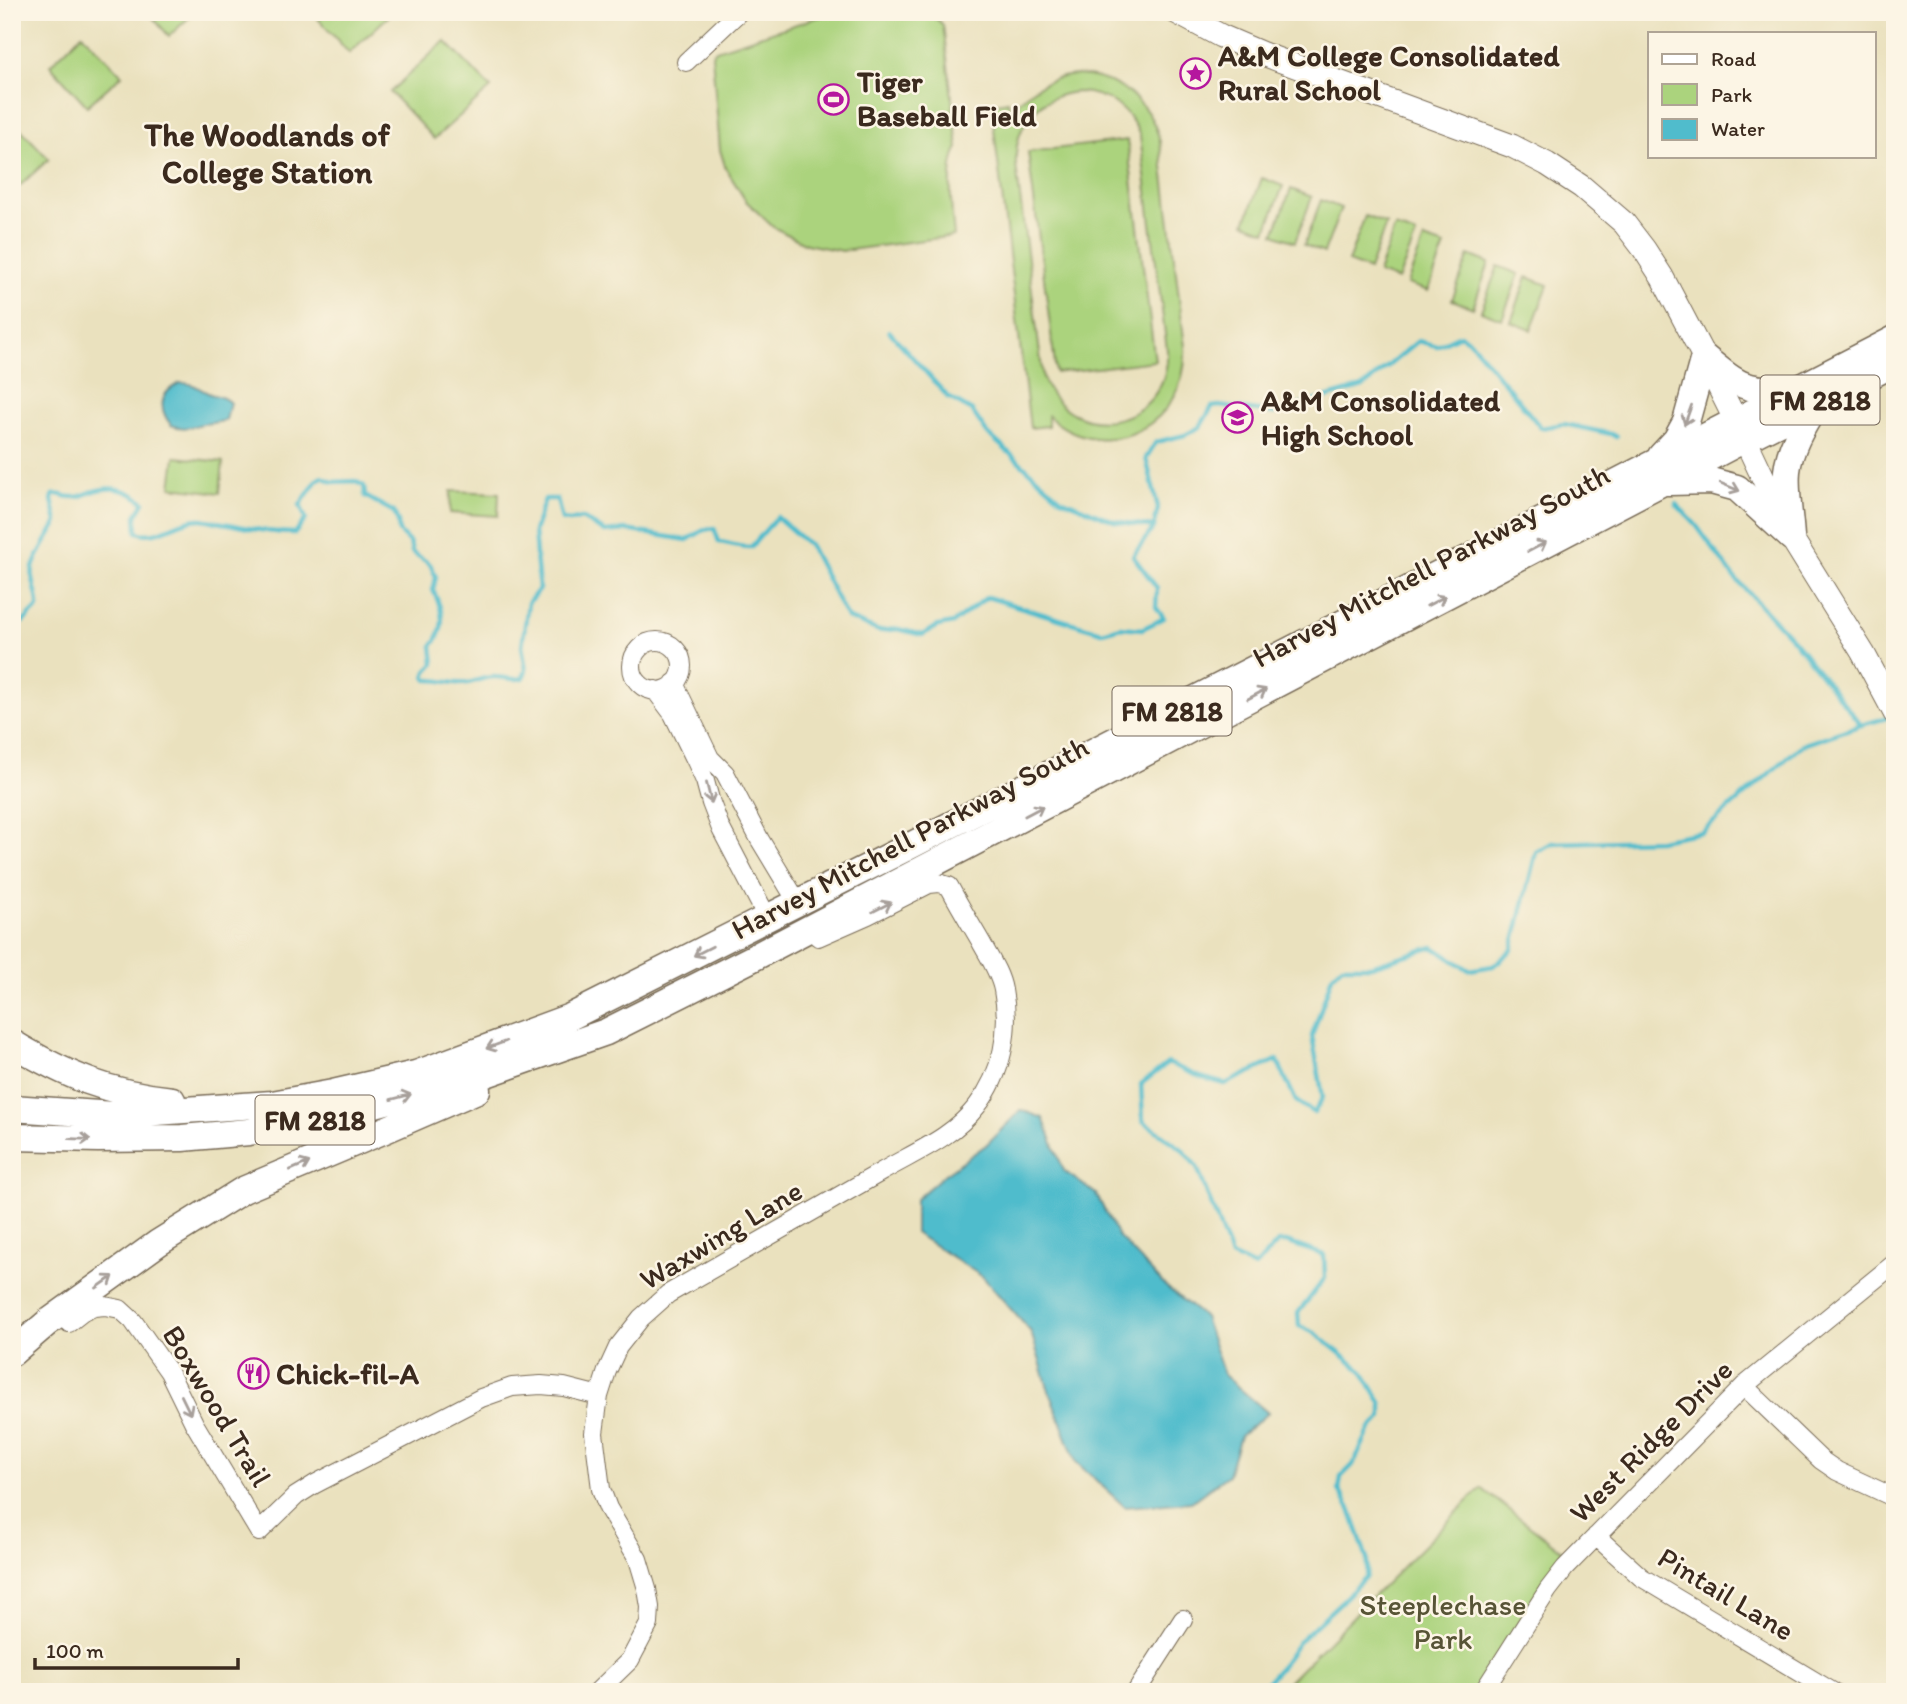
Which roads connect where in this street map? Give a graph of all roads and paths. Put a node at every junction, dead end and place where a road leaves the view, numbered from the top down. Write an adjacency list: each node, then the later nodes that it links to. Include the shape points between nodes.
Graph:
1 (739, 12): 3 (street)
2 (1176, 12): 5 (main road, via 1262,54 1512,146 1566,176 1634,234)
3 (686, 62)
4 (1895, 339): 7 (highway, Harvey Mitchell Parkway South / FM 2818)
5 (1704, 357): 7 (highway, via 1733,382 1764,391); 8 (main road); 9 (highway, one-way to 9, via 1686,422)
6 (1895, 363): 7 (highway, Harvey Mitchell Parkway South / FM 2818)
7 (1809, 395): 8 (highway, Harvey Mitchell Parkway South / FM 2818); 10 (highway, via 1787,472)
8 (1741, 430): 9 (highway, Harvey Mitchell Parkway South / FM 2818); 10 (main road)
9 (1658, 473): 10 (highway, one-way to 10, via 1737,488); 14 (highway, Harvey Mitchell Parkway South / FM 2818, one-way to 9); 16 (highway, Harvey Mitchell Parkway South / FM 2818)
10 (1791, 537): 13 (main road)
11 (674, 683): 12 (street); 12 (street, via 681,668 678,653 668,643 645,643 635,654 632,669 639,683); 16 (street, via 710,758 725,773)
12 (655, 690): 17 (street, one-way to 17, via 673,714)
13 (1891, 707)
14 (962, 849): 15 (street); 18 (highway, Harvey Mitchell Parkway South / FM 2818)
15 (949, 886): 18 (street, one-way to 15, via 824,934 929,884); 27 (street, Waxwing Lane, via 994,966 1006,1009 1005,1041 996,1072 978,1105 943,1138 668,1294 618,1347)
16 (798, 902): 17 (highway, Harvey Mitchell Parkway South / FM 2818)
17 (767, 917): 21 (highway, Harvey Mitchell Parkway South / FM 2818, one-way to 21, via 570,1017 523,1035 416,1074)
18 (751, 959): 19 (highway, Harvey Mitchell Parkway South / FM 2818)
19 (606, 1032): 23 (highway, Harvey Mitchell Parkway South / FM 2818, one-way to 19, via 182,1138 249,1132 320,1119 486,1074); 25 (highway, one-way to 19, via 47,1323 147,1251 243,1190)
20 (12, 1043): 21 (highway, via 84,1081 139,1096)
21 (272, 1104): 22 (highway, Harvey Mitchell Parkway South / FM 2818, via 113,1115)
22 (12, 1108)
23 (12, 1137)
24 (1895, 1263): 26 (street, West Ridge Drive)
25 (12, 1355): 27 (street, Boxwood Trail, one-way to 27, via 33,1349 94,1307 120,1310 169,1372 259,1532 296,1496 324,1479 481,1398 512,1387 541,1385)
26 (1744, 1386): 28 (street, via 1821,1460); 29 (street, West Ridge Drive)
27 (599, 1396): 31 (street, Waxwing Lane, via 594,1433 601,1489 638,1559 650,1607 649,1624 631,1660)
28 (1895, 1499)
29 (1597, 1536): 33 (street, West Ridge Drive, via 1548,1590); 34 (street, Pintail Lane, via 1641,1577)
30 (1183, 1619): 32 (street)
31 (597, 1692)
32 (1136, 1692)
33 (1483, 1692)
34 (1833, 1692)

